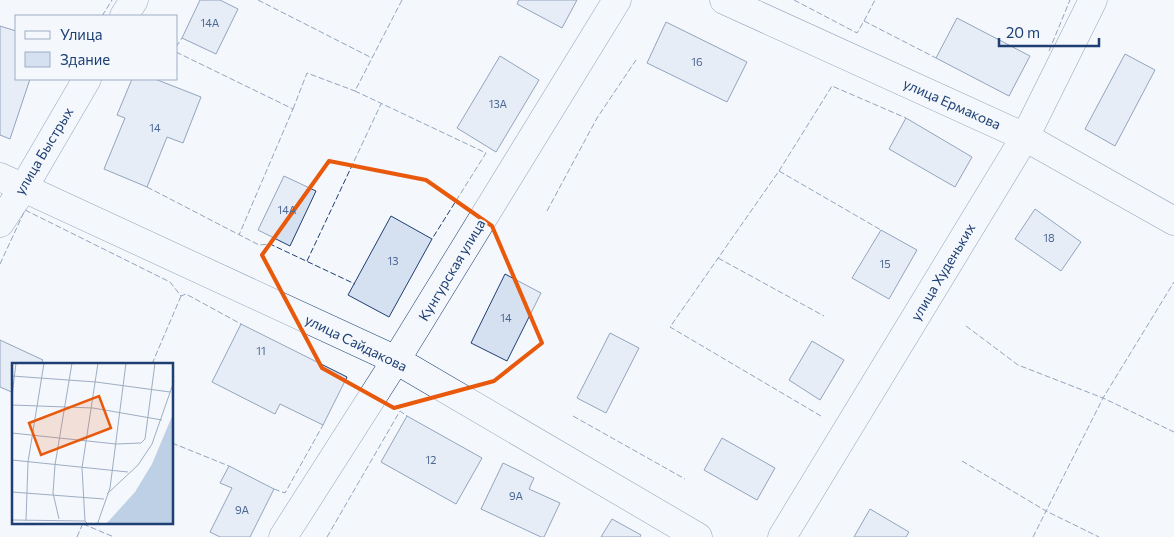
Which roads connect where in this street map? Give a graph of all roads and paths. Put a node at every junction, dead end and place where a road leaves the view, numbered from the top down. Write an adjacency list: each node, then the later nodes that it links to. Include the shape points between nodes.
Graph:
1 (134, 0): 5 (street)
2 (617, 0): 11 (street, Кунгурская улица)
3 (724, 0): 7 (street, улица Ермакова)
4 (1093, 0): 7 (street, улица Худеньких)
5 (125, 15)
6 (86, 80): 8 (street, улица Быстрых)
7 (1025, 137): 9 (street, улица Ермакова); 14 (street, улица Худеньких)
8 (12, 182): 10 (street, улица Быстрых); 11 (street, улица Сайдакова)
9 (1174, 222)
10 (0, 223)
11 (396, 360): 12 (street, Кунгурская улица); 13 (street, улица Сайдакова)
12 (283, 537)
13 (698, 537)
14 (782, 537)

